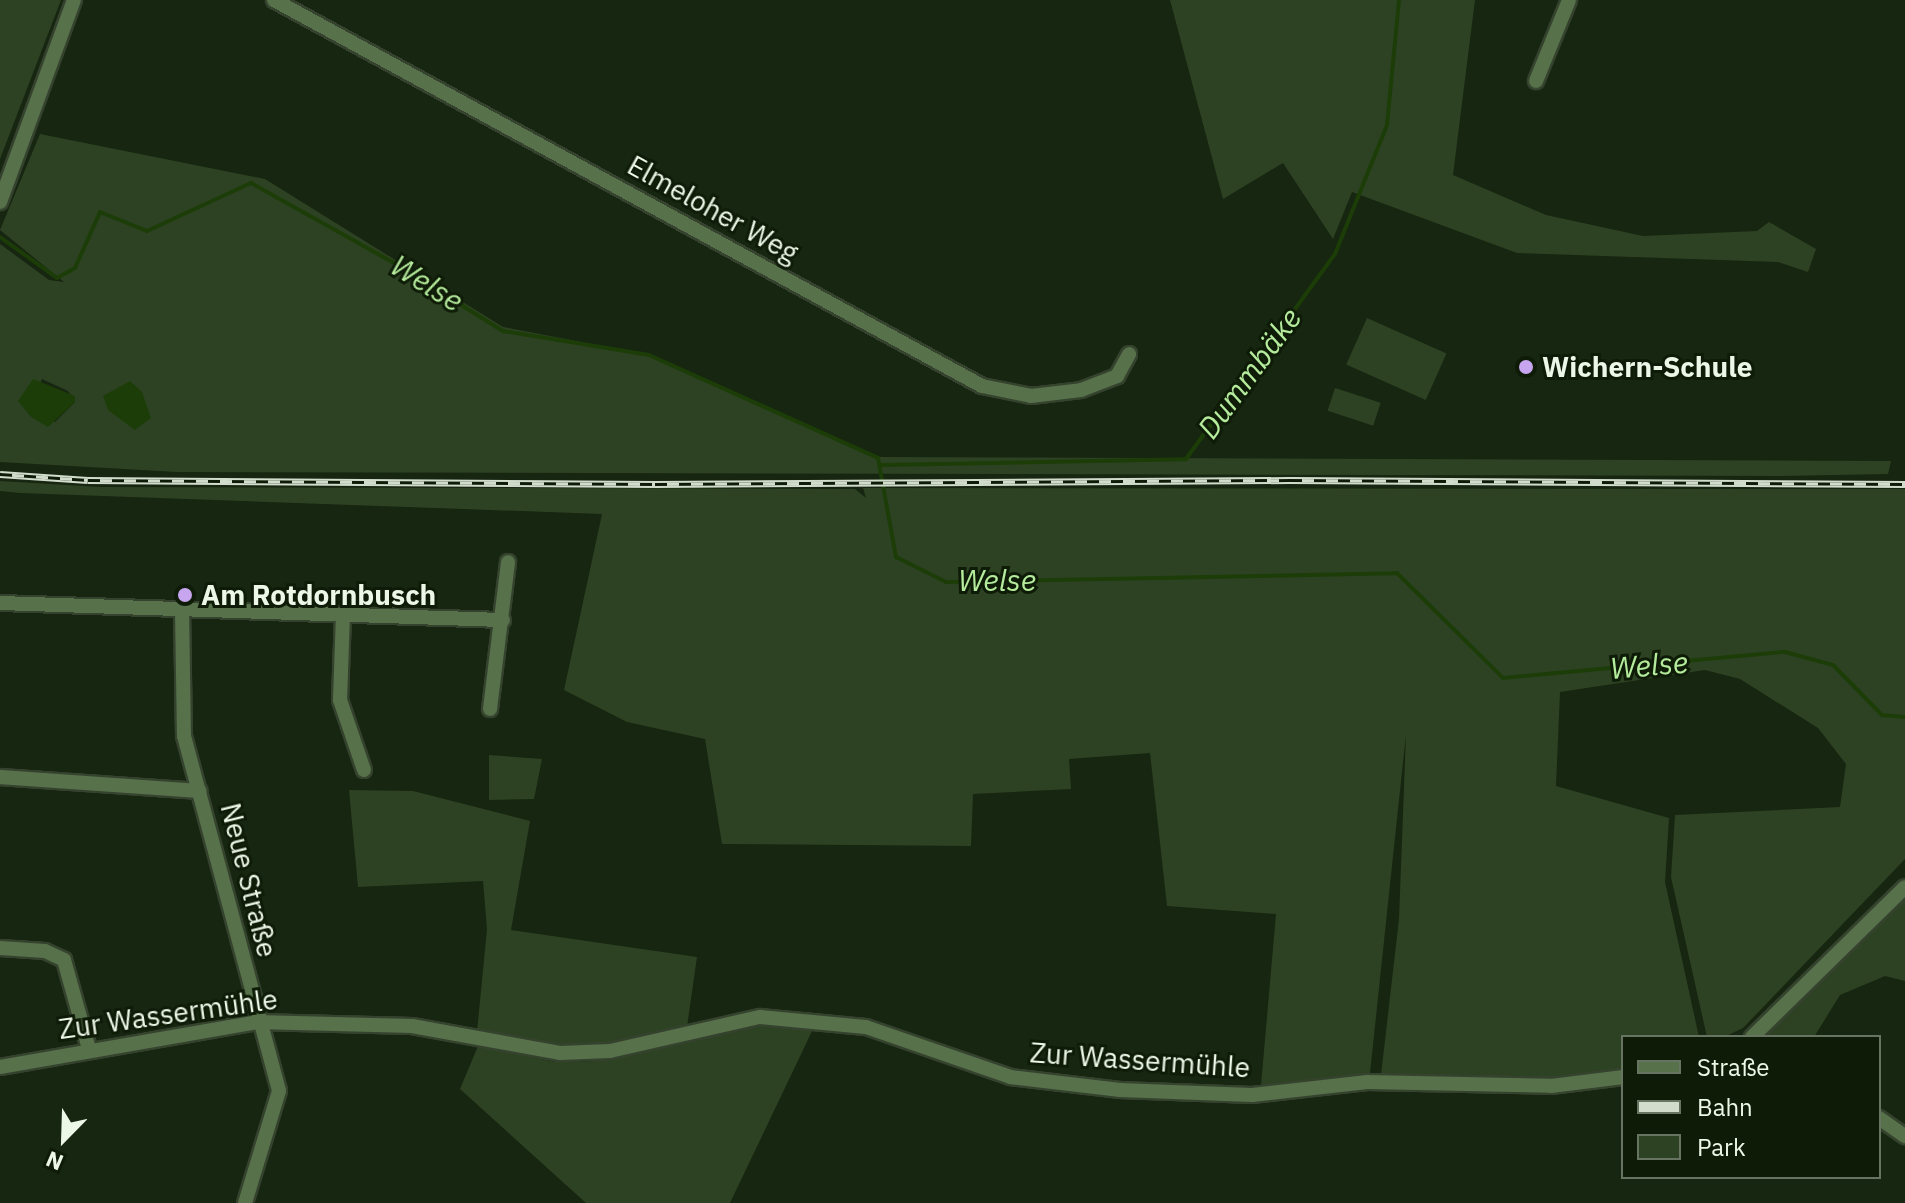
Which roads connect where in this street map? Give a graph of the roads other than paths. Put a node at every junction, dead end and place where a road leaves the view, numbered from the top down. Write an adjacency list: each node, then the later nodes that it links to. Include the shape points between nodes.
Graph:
1 (74, 0): 5 (street)
2 (274, 0): 6 (street, Elmeloher Weg, via 982,386 1031,396 1081,390 1117,376)
3 (1569, 0): 4 (street)
4 (1536, 81)
5 (0, 202)
6 (1129, 354)
7 (508, 562): 11 (street)
8 (0, 603): 9 (street)
9 (182, 610): 10 (street); 15 (street, Neue Straße, via 184,736)
10 (343, 614): 11 (street); 13 (street, via 340,700)
11 (503, 620): 12 (street)
12 (490, 709)
13 (364, 770)
14 (0, 777): 15 (street)
15 (200, 791): 18 (street, Neue Straße)
16 (1905, 887): 19 (street)
17 (0, 948): 20 (street, via 45,951 64,960)
18 (257, 1022): 20 (street, Zur Wassermühle); 22 (street, Zur Wassermühle, via 412,1026 560,1053 610,1051 760,1017 815,1019 866,1027 1010,1077 1052,1085 1252,1095 1367,1082 1551,1086); 25 (street, Neue Straße, via 279,1091)
19 (1754, 1035)
20 (89, 1049): 21 (street, Zur Wassermühle)
21 (0, 1067)
22 (1621, 1077)
23 (1881, 1119): 24 (street)
24 (1905, 1136)
25 (245, 1203)

